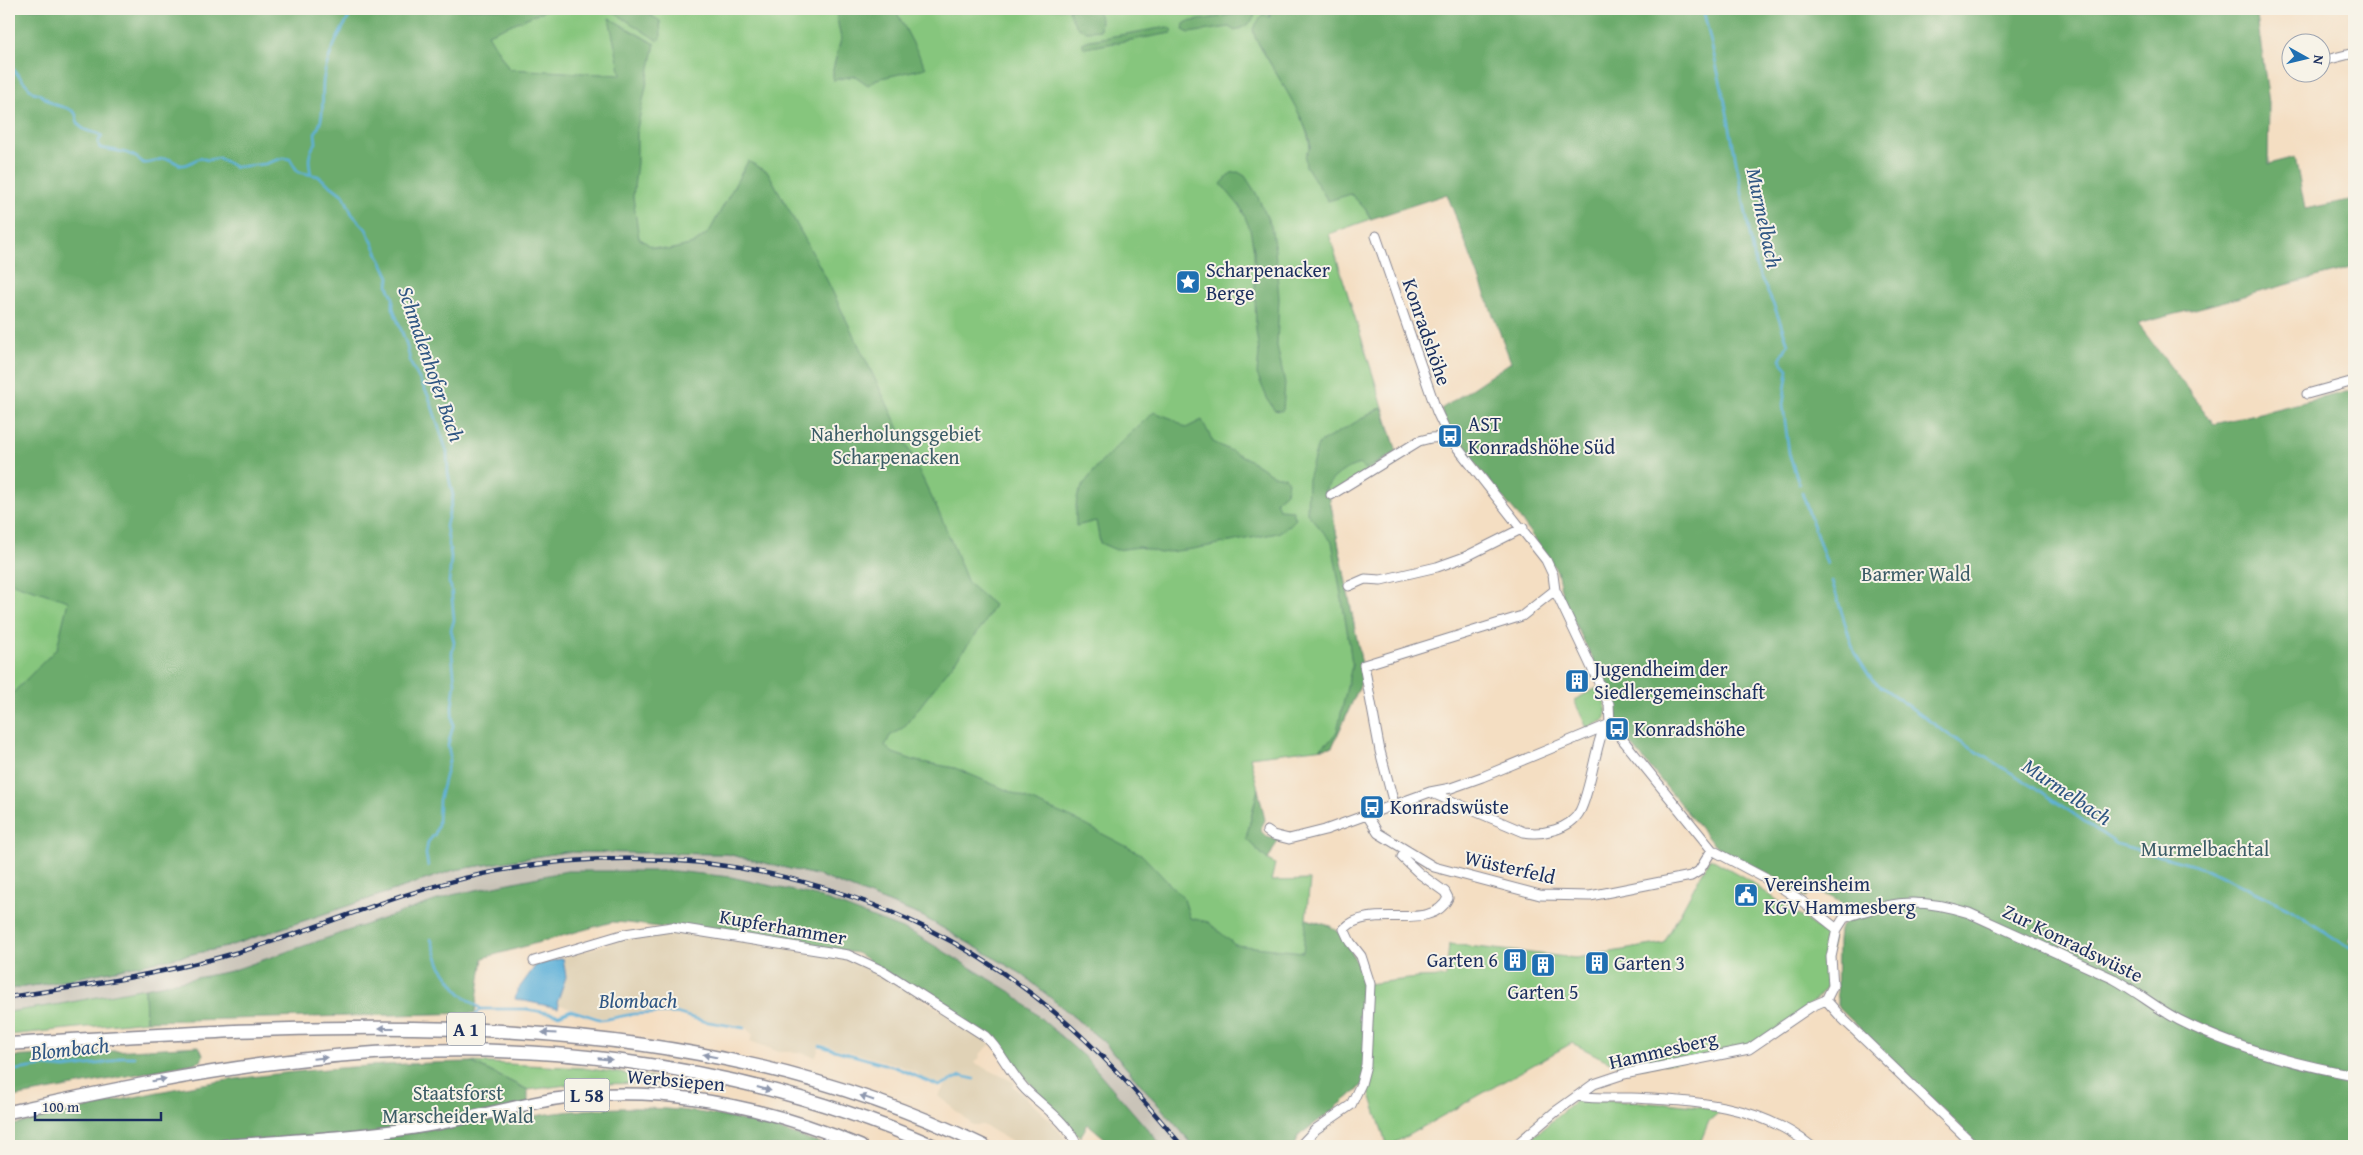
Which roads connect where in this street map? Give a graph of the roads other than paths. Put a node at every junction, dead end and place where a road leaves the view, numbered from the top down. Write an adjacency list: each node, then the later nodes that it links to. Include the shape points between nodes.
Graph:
1 (2354, 53): 2 (street)
2 (2330, 59)
3 (1376, 236): 6 (street, Konradshöhe, via 1437,412)
4 (2354, 381): 5 (street)
5 (2307, 394)
6 (1449, 437): 7 (street, via 1418,442); 8 (street, Konradshöhe)
7 (1331, 495)
8 (1523, 528): 9 (street, via 1437,568 1381,580 1365,579); 10 (street, Konradshöhe, via 1546,560)
9 (1349, 586)
10 (1555, 590): 11 (street, Konradshöhe, via 1608,704); 13 (street, via 1522,616 1364,665 1380,752)
11 (1610, 724): 12 (street, via 1482,777); 12 (street, via 1602,731 1580,810 1571,820 1552,830 1539,834 1524,832); 16 (street)
12 (1430, 792): 13 (street)
13 (1394, 804): 14 (street)
14 (1366, 815): 15 (street, via 1289,839); 17 (street, Wüsterfeld, via 1378,833)
15 (1267, 831)
16 (1712, 850): 17 (street, Wüsterfeld, via 1691,876 1590,896 1566,897 1540,895 1434,867); 18 (street, via 1776,884 1804,902)
17 (1405, 852): 30 (street, via 1402,857 1448,898 1437,911 1423,915 1376,915 1355,922 1344,930 1361,956 1370,984 1366,1065 1351,1105 1316,1129)
18 (1834, 928): 20 (street, via 1832,986); 22 (street, Zur Konradswüste, via 1844,918 1892,903 1948,906 2114,979 2163,1012 2232,1044 2290,1062)
19 (534, 961): 29 (street, Kupferhammer, via 625,934 672,927 848,955 885,972 985,1036 1025,1089 1049,1110)
20 (1826, 1000): 23 (street, Hammesberg, via 1749,1049 1624,1074 1594,1084); 33 (street)
21 (9, 1044): 28 (highway, A 1, one-way to 21, via 850,1092 760,1067 660,1046 562,1034 473,1029 298,1028)
22 (2354, 1075)
23 (1577, 1096): 31 (street, Hammesberg); 32 (street, via 1720,1105 1742,1110 1782,1128)
24 (9, 1112): 25 (highway, A 1, one-way to 25, via 153,1081 299,1059 433,1051 512,1052 617,1060 697,1073 799,1098)
25 (930, 1144)
26 (214, 1146): 27 (main road, Werbsiepen / L 58, via 416,1128 525,1105 616,1094 673,1095 734,1104 797,1122)
27 (861, 1146)
28 (984, 1146)
29 (1077, 1146)
30 (1300, 1146)
31 (1515, 1146)
32 (1811, 1146)
33 (1975, 1146)

